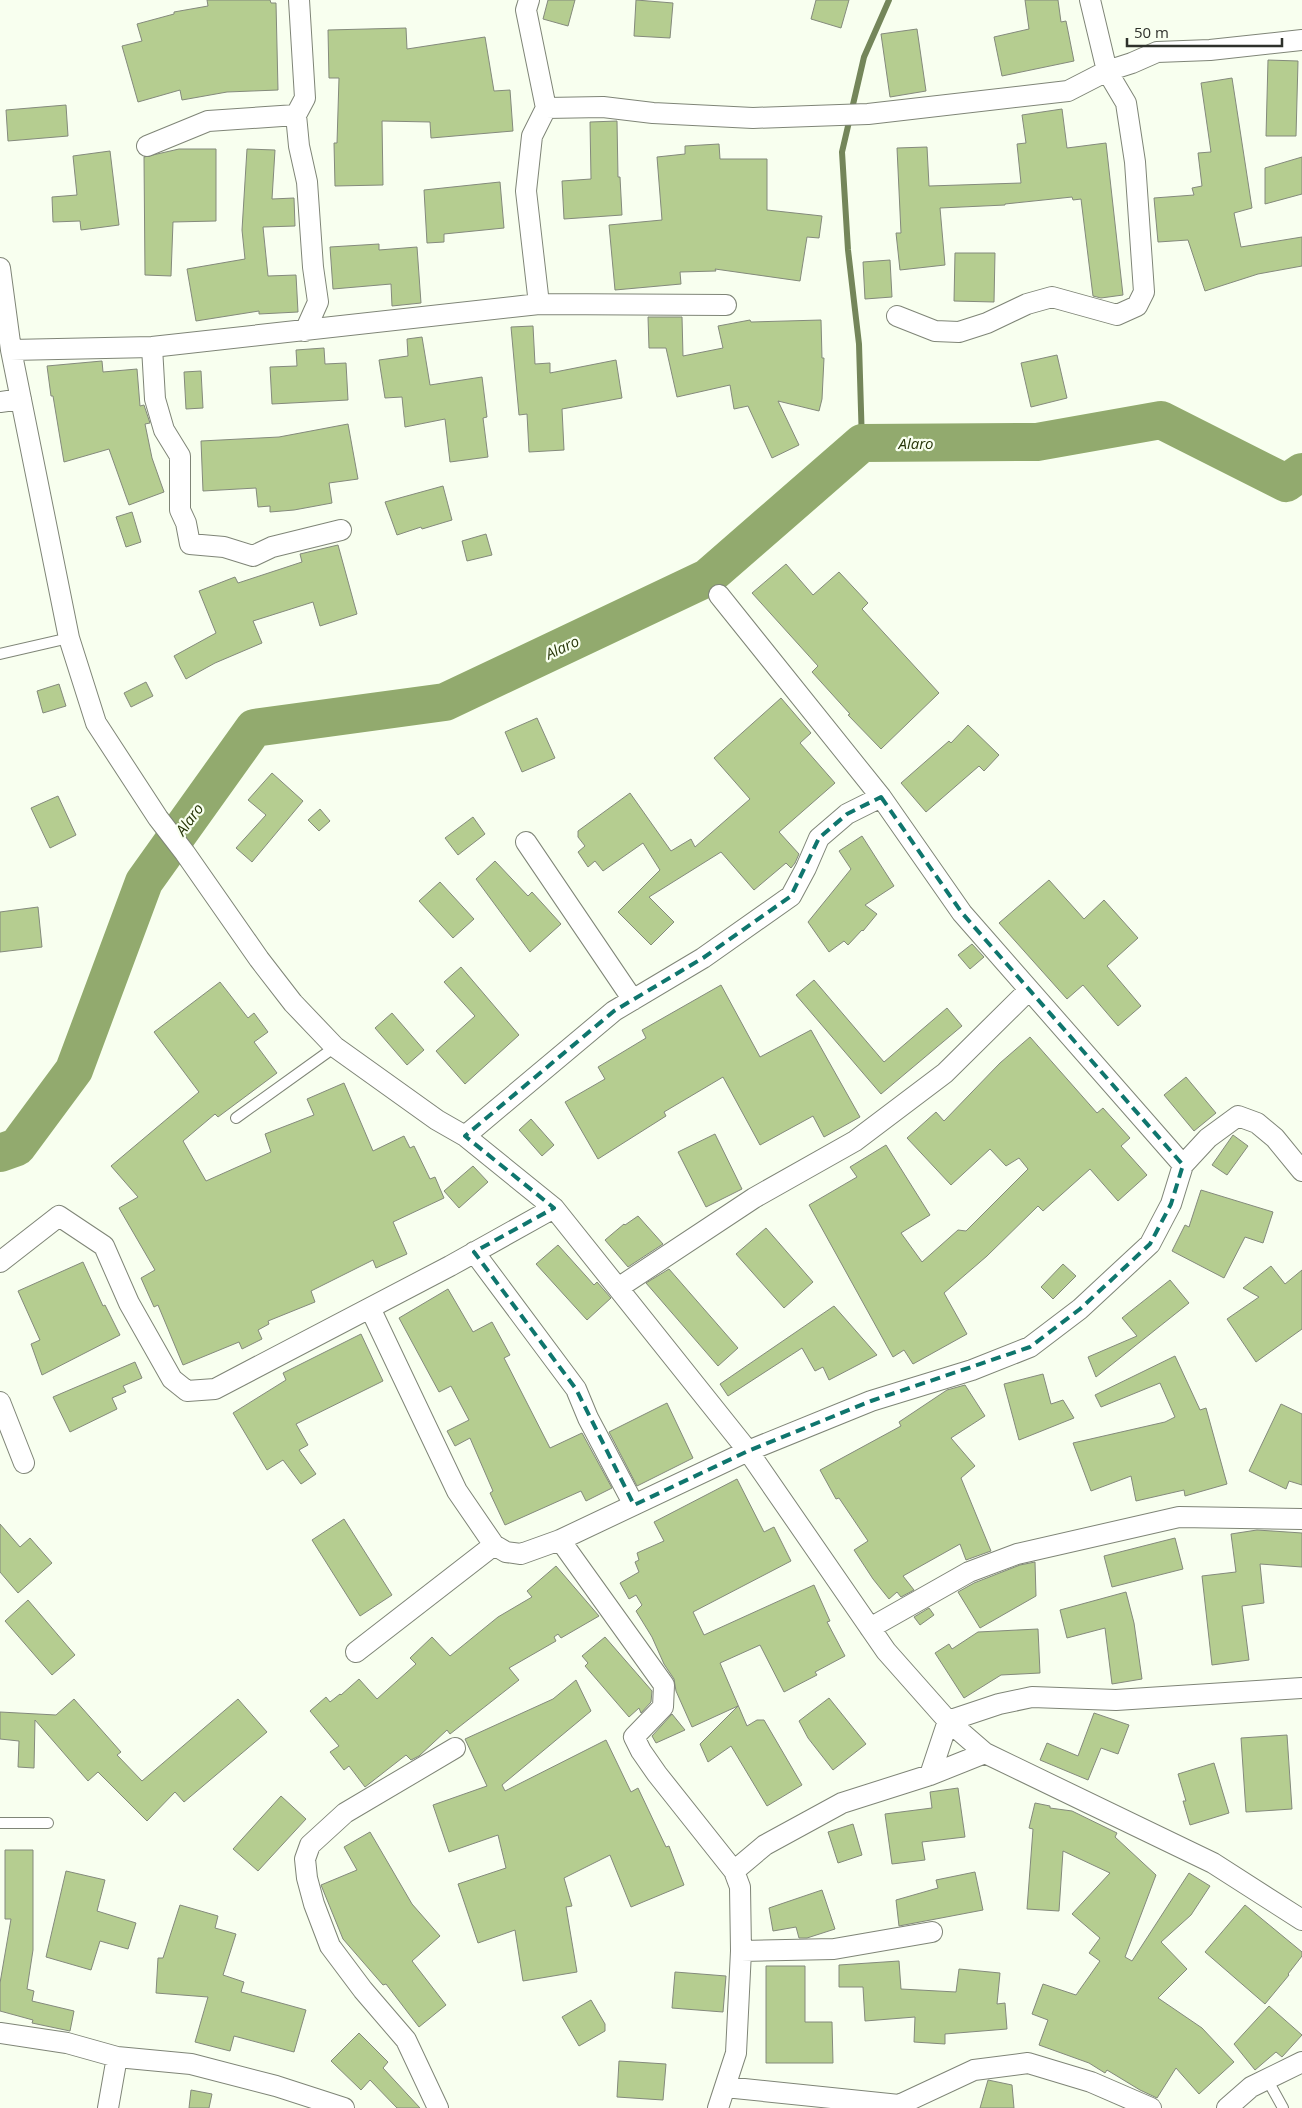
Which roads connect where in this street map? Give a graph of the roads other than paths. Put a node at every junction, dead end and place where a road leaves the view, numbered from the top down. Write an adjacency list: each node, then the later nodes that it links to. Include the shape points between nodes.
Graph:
1 (298, 0): 7 (street, via 305,98)
2 (529, 0): 6 (street, via 526,10)
3 (1090, 0): 5 (street)
4 (1302, 40): 5 (street, via 1158,52)
5 (1107, 71): 6 (street, via 1068,91 868,114 752,118 603,107); 12 (street, via 1126,103 1135,162 1144,292 1137,306 1117,314 1052,297 959,332 935,331)
6 (546, 108): 10 (street, via 532,136 526,191)
7 (296, 115): 8 (street, via 208,121); 13 (street, via 307,182 318,302)
8 (148, 146)
9 (0, 268): 15 (street)
10 (539, 304): 11 (street); 13 (street)
11 (726, 305)
12 (897, 316)
13 (305, 331): 14 (street)
14 (152, 347): 15 (street); 18 (street, via 155,399 164,430 180,456 180,510 190,544 224,547 253,556 272,547)
15 (11, 350): 16 (street)
16 (21, 399): 17 (street); 20 (street)
17 (0, 402)
18 (341, 530)
19 (719, 595): 22 (street)
20 (69, 638): 21 (lane); 26 (street, via 96,724 258,959)
21 (0, 654)
22 (881, 797): 24 (street, via 962,913); 25 (street, via 846,814 820,838 790,896 703,958)
23 (526, 842): 25 (street)
24 (1029, 990): 29 (street); 34 (street, via 945,1074 855,1141 754,1198)
25 (633, 1000): 28 (street, via 614,1011)
26 (335, 1047): 27 (lane); 28 (street, via 437,1120)
27 (236, 1118)
28 (465, 1136): 31 (street)
29 (1183, 1165): 30 (street, via 1208,1138 1238,1116 1257,1123 1275,1138); 37 (street, via 1170,1204 1150,1244 1080,1309 1030,1347 972,1370 871,1401)
30 (1302, 1171)
31 (554, 1208): 32 (street); 34 (street)
32 (474, 1252): 35 (street); 39 (street, via 576,1389)
33 (0, 1262): 35 (street, via 60,1216 104,1246 129,1303 172,1379 187,1391 215,1389)
34 (618, 1288): 37 (street)
35 (370, 1308): 42 (street, via 457,1491)
36 (0, 1402): 38 (street)
37 (748, 1451): 39 (street); 43 (street)
38 (24, 1463)
39 (634, 1505): 41 (street)
40 (1302, 1519): 43 (street, via 1179,1517 1017,1554 969,1572)
41 (560, 1540): 42 (street, via 521,1554 506,1552); 52 (street, via 664,1685 663,1707 634,1737 641,1752)
42 (494, 1545): 44 (street)
43 (870, 1628): 46 (street, via 886,1651)
44 (356, 1652)
45 (1302, 1688): 46 (street, via 1116,1700 1032,1698 999,1704)
46 (948, 1721): 48 (street); 49 (street)
47 (455, 1748): 63 (street, via 345,1813 310,1845 305,1859 314,1904 330,1946 406,2040)
48 (985, 1753): 49 (street); 53 (street, via 1213,1863)
49 (930, 1775): 52 (street, via 842,1803 765,1845)
50 (0, 1823): 51 (lane)
51 (48, 1823)
52 (734, 1871): 55 (street, via 740,1887)
53 (1302, 1920)
54 (932, 1932): 55 (street, via 834,1949)
55 (741, 1951): 60 (street, via 736,2053)
56 (0, 2033): 57 (street, via 67,2043)
57 (117, 2057): 61 (street); 62 (street, via 192,2064)
58 (1302, 2062): 59 (street)
59 (1267, 2079): 66 (street, via 1251,2087); 67 (lane)
60 (725, 2087): 64 (street); 65 (street, via 899,2105 974,2070 1028,2063 1091,2082)
61 (108, 2108)
62 (344, 2108)
63 (438, 2108)
64 (718, 2108)
65 (1151, 2108)
66 (1227, 2108)
67 (1283, 2108)

